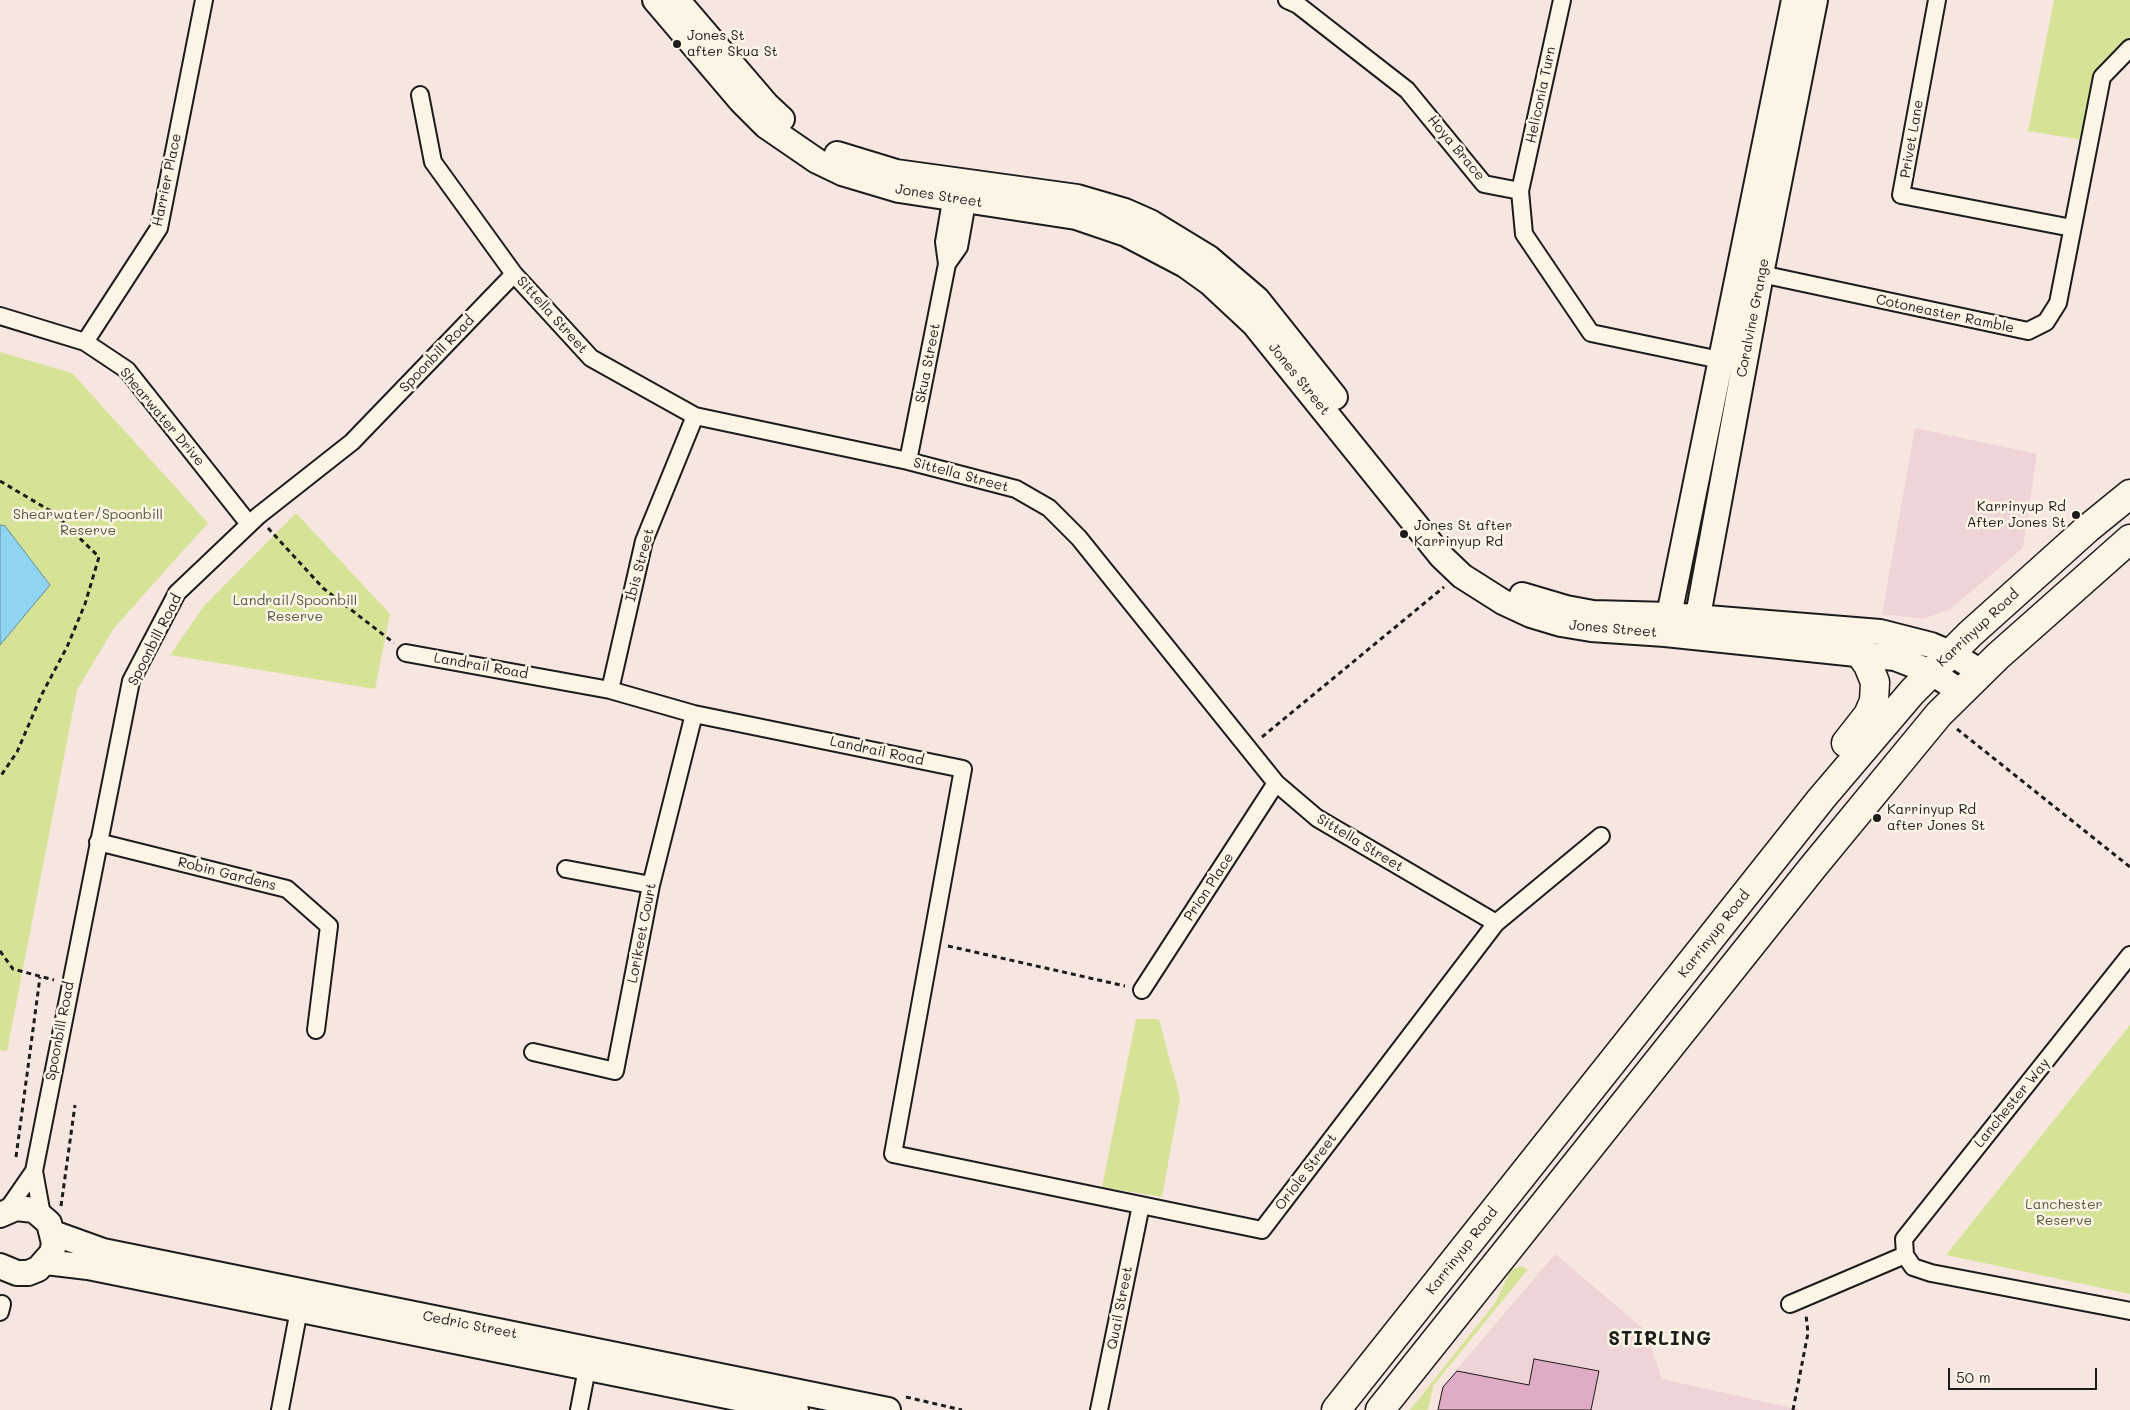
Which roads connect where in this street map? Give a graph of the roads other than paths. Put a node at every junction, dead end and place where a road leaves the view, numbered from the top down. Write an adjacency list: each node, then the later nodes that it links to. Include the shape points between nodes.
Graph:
1 (204, 0): 17 (street, Harrier Place, via 159,228)
2 (655, 0): 11 (street, Jones Street, via 741,101 794,147 817,161 864,181 899,190)
3 (677, 0): 11 (street, Jones Street, via 767,105 815,142 843,157)
4 (1287, 0): 12 (street, Hoya Brace, via 1298,5 1407,90 1484,184)
5 (1562, 0): 12 (street, Heliconia Turn)
6 (1794, 0): 18 (street, Coralvine Grange)
7 (1815, 0): 15 (street, Coralvine Grange)
8 (1937, 0): 13 (street, Privet Lane, via 1901,194)
9 (2130, 48): 13 (street, Cotoneaster Ramble, via 2102,77)
10 (420, 95): 14 (street, Sittella Street, via 433,162)
11 (960, 190): 20 (street, Skua Street, via 959,247 947,264); 24 (street, Jones Street, via 1103,225 1158,249 1210,283 1254,324 1422,534 1462,576 1503,602 1531,615 1591,629); 24 (street, Jones Street, via 1077,197 1125,211 1176,238 1229,273 1257,299 1448,542 1484,574 1505,587 1540,601)
12 (1520, 191): 18 (street, via 1524,234 1590,333)
13 (2072, 228): 15 (street, Cotoneaster Ramble, via 2058,303 2046,322 2028,331)
14 (514, 274): 19 (street, Sittella Street, via 591,358); 22 (street, Spoonbill Road, via 352,442)
15 (1761, 274): 25 (street, Coralvine Grange)
16 (0, 316): 17 (street, Shearwater Drive)
17 (86, 342): 22 (street, Shearwater Drive, via 126,370)
18 (1720, 360): 24 (street, Coralvine Grange)
19 (695, 416): 20 (street, Sittella Street); 30 (street, Ibis Street, via 644,541)
20 (908, 461): 33 (street, Sittella Street, via 1016,489 1049,508 1079,538)
21 (2130, 494): 28 (highway, Karrinyup Road, via 2087,528)
22 (253, 520): 36 (street, Spoonbill Road, via 177,593 131,681)
23 (2130, 539): 29 (highway)
24 (1668, 625): 25 (street, Jones Street)
25 (1696, 627): 27 (street, Jones Street); 28 (street, Jones Street, via 1880,632 1912,638)
26 (406, 653): 30 (street, Landrail Road)
27 (1861, 654): 28 (street, Jones Street); 34 (highway, via 1875,682 1874,701 1868,715 1841,749)
28 (1941, 662): 29 (street, Jones Street); 31 (street, Jones Street); 34 (highway, Karrinyup Road)
29 (1981, 672): 31 (highway)
30 (610, 690): 32 (street, Landrail Road)
31 (1961, 692): 55 (highway, via 1813,867)
32 (694, 714): 38 (street, Lorikeet Court); 44 (street, Landrail Road, via 963,768)
33 (1276, 783): 39 (street, Sittella Street, via 1317,818); 41 (street, Prion Place)
34 (1821, 799): 62 (highway, Karrinyup Road)
35 (1601, 836): 39 (street, Oriole Street)
36 (98, 842): 42 (street, Robin Gardens, via 287,888 329,926); 45 (street, Spoonbill Road)
37 (566, 869): 38 (street)
38 (651, 885): 43 (street, Lorikeet Court, via 615,1071)
39 (1496, 923): 46 (street, Oriole Street, via 1262,1230)
40 (2130, 955): 49 (street, Lanchester Way, via 1913,1226 1904,1239)
41 (1142, 990)
42 (316, 1030)
43 (532, 1052)
44 (893, 1154): 46 (street, Oriole Street)
45 (34, 1171): 47 (street, Spoonbill Road); 48 (street, Spoonbill Road)
46 (1141, 1205): 61 (street, Quail Street)
47 (4, 1213): 48 (street, Cedric Street, via 25,1208)
48 (52, 1221): 50 (street, via 52,1253); 52 (street, Cedric Street, via 102,1251)
49 (1905, 1255): 53 (street); 54 (street, via 1913,1267 1930,1273)
50 (46, 1262): 51 (street, via 38,1269 17,1274); 52 (street, Cedric Street)
51 (0, 1266)
52 (300, 1301): 56 (street, Cedric Street); 58 (street)
53 (1796, 1301)
54 (2130, 1311)
55 (1435, 1341): 63 (highway); 64 (highway)
56 (589, 1358): 57 (street, Cedric Street); 59 (street); 60 (street, Cedric Street)
57 (892, 1403)
58 (280, 1410)
59 (579, 1410)
60 (796, 1410)
61 (1099, 1410)
62 (1336, 1410)
63 (1380, 1410)
64 (1399, 1410)

